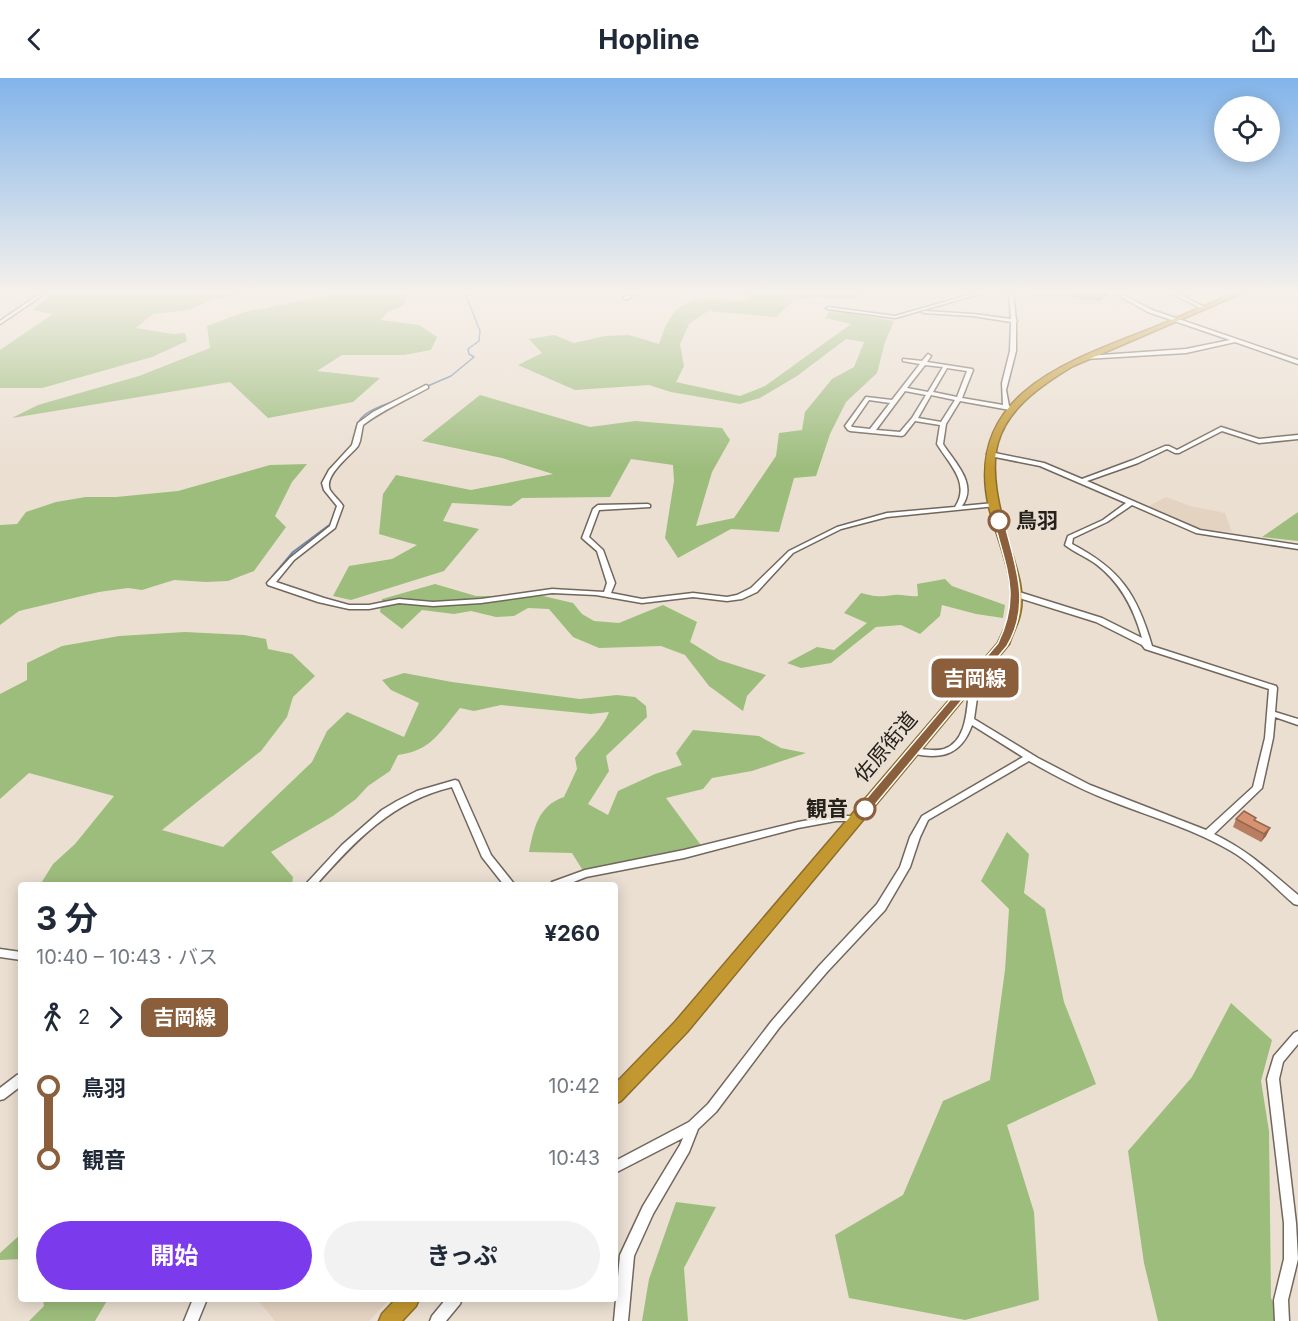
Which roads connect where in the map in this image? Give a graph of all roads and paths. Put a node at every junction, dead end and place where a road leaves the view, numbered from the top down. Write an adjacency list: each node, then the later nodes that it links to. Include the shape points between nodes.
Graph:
1 (1013, 351): 16 (street, via 1004,387)
2 (1104, 351): 6 (highway, 佐原街道)
3 (1186, 351): 6 (street)
4 (1264, 351): 8 (street)
5 (928, 356): 9 (street)
6 (1087, 358): 16 (highway, 佐原街道, via 1049,376)
7 (905, 360): 9 (street)
8 (1298, 362)
9 (924, 363): 10 (street); 12 (street)
10 (946, 366): 13 (street); 14 (street, via 970,370)
11 (426, 387): 28 (street, via 375,412 360,424 358,441 326,482 326,488 340,506 336,524 292,559 271,583 349,607 399,601 481,601 552,591)
12 (904, 389): 13 (street); 15 (street)
13 (931, 394): 14 (street); 17 (street)
14 (959, 399): 16 (street); 18 (street)
15 (893, 402): 19 (street); 19 (street, via 868,398 848,426)
16 (1009, 407): 21 (highway, 佐原街道)
17 (914, 419): 18 (street); 19 (street, via 902,434)
18 (943, 424): 26 (street, via 940,444 966,490)
19 (872, 431)
20 (1298, 436): 22 (street, via 1259,441 1221,429 1177,452 1167,447 1147,459)
21 (990, 454): 22 (street, via 1042,464); 24 (highway, 佐原街道)
22 (1082, 482): 23 (street)
23 (1131, 503): 27 (street, via 1197,532); 30 (street, via 1105,521 1070,537 1068,544 1112,572 1131,598)
24 (994, 505): 26 (street); 29 (highway, 佐原街道)
25 (648, 506): 28 (street, via 596,509 585,538 600,550 611,583)
26 (958, 507): 28 (street, via 887,515 838,528 791,552 754,590 739,597 693,595 647,601)
27 (1298, 547)
28 (607, 594)
29 (1016, 594): 30 (street, via 1099,620); 31 (highway, 佐原街道, via 1015,614 1003,644)
30 (1148, 647): 32 (street, via 1273,688)
31 (974, 680): 33 (street, via 975,698); 35 (highway, 佐原街道)
32 (1271, 713): 34 (street); 38 (street, via 1265,762 1257,788)
33 (969, 720): 35 (street, via 961,742 949,751); 36 (street)
34 (1298, 722)
35 (914, 751): 37 (highway, 佐原街道)
36 (1029, 757): 38 (street, via 1104,795); 49 (street, via 925,818 905,867 881,907 823,969 712,1108)
37 (856, 819): 41 (street, via 836,818 798,825); 47 (highway, 佐原街道, via 681,1027)
38 (1208, 834): 42 (street, via 1252,860)
39 (313, 882): 40 (street, via 386,813 413,795 455,783 488,857)
40 (508, 882)
41 (564, 882)
42 (1298, 901)
43 (0, 953): 44 (street)
44 (18, 956)
45 (1298, 1036): 58 (street, via 1278,1060 1273,1079 1290,1223 1291,1259 1281,1300)
46 (18, 1081): 48 (street)
47 (618, 1093)
48 (0, 1095)
49 (693, 1126): 50 (street); 57 (street, via 686,1148 648,1210 627,1255)
50 (618, 1165)
51 (199, 1302): 54 (street)
52 (406, 1302): 55 (highway)
53 (453, 1302): 56 (street)
54 (192, 1321)
55 (389, 1321)
56 (437, 1321)
57 (621, 1321)
58 (1282, 1321)

